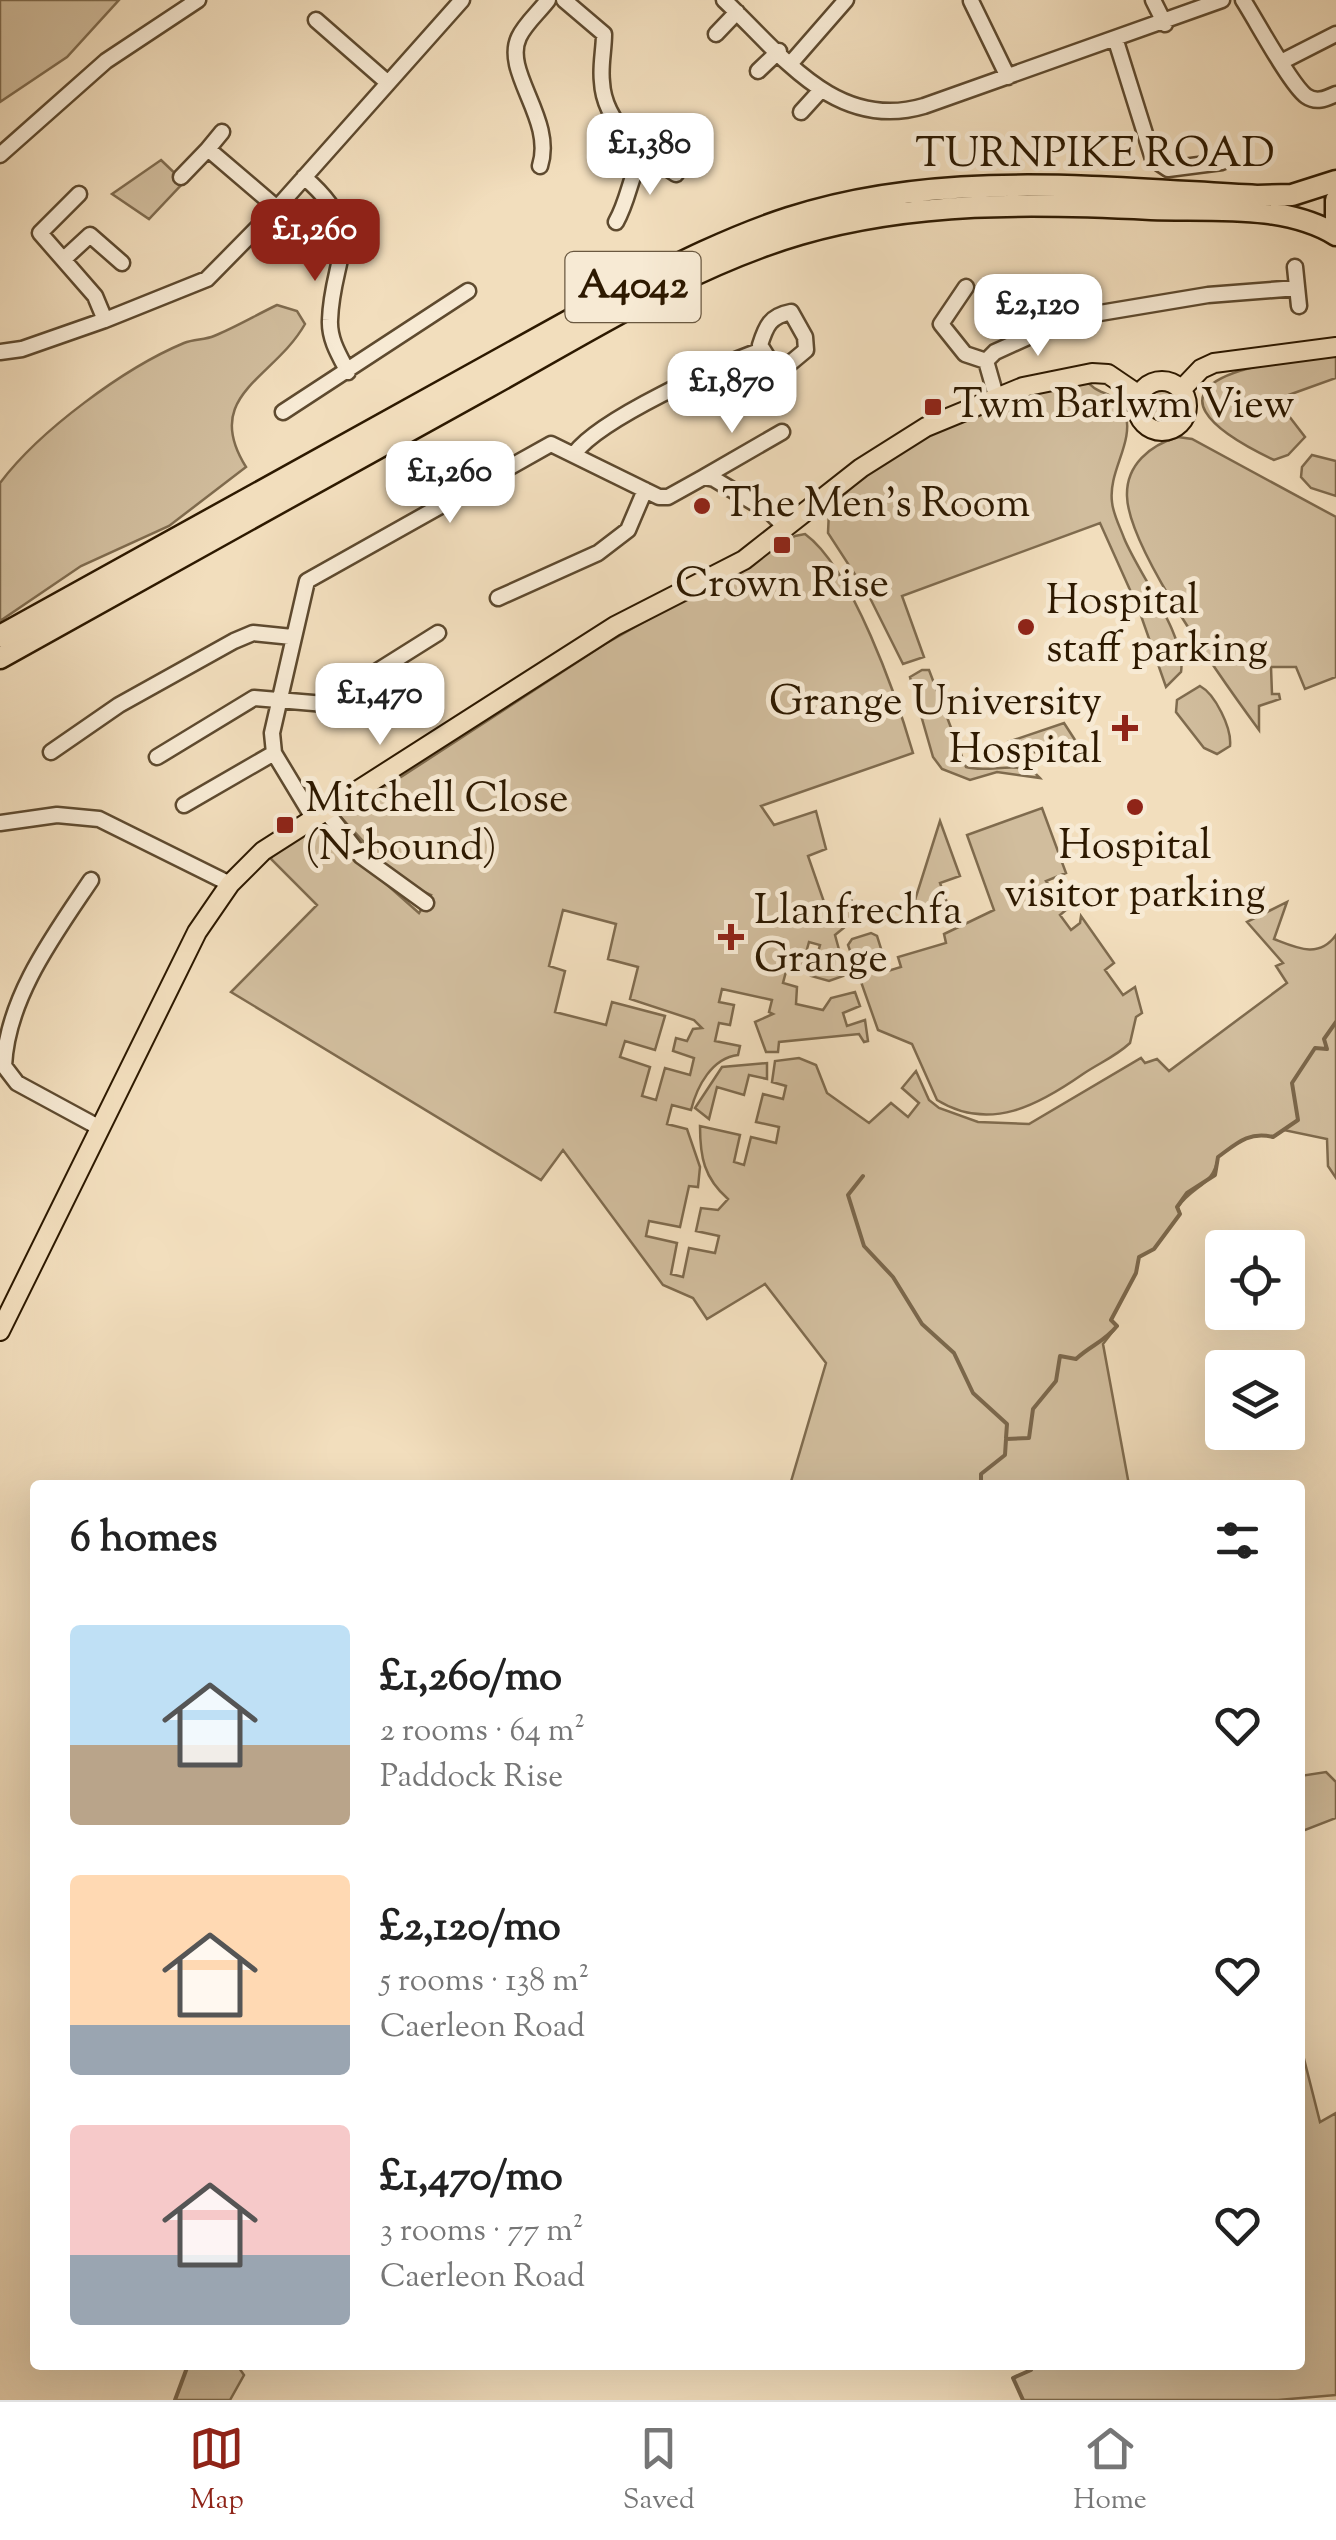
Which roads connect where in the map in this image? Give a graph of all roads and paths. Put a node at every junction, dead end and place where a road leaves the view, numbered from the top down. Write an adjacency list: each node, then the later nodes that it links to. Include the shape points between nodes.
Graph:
1 (198, 0): 29 (street, via 106,60)
2 (462, 0): 22 (street)
3 (548, 0): 31 (street, via 515,52 544,134)
4 (564, 0): 28 (street, via 604,34 604,95)
5 (724, 0): 11 (street)
6 (846, 0): 19 (street)
7 (1153, 0): 13 (street)
8 (1222, 0): 13 (street)
9 (1242, 0): 18 (street)
10 (971, 1): 21 (street)
11 (737, 12): 14 (street); 17 (street)
12 (316, 20): 22 (street)
13 (1165, 24): 16 (street)
14 (716, 34)
15 (1336, 34): 18 (street)
16 (1116, 40): 21 (street); 30 (street, via 1153,159 1168,169)
17 (779, 51): 19 (street); 20 (street)
18 (1282, 61): 24 (street, via 1308,98)
19 (791, 63): 23 (street)
20 (758, 72)
21 (1008, 78): 23 (street, via 895,113 856,110)
22 (388, 83): 33 (street)
23 (822, 90): 25 (street)
24 (1336, 94)
25 (801, 112)
26 (222, 132): 27 (street)
27 (208, 149): 34 (street); 38 (street)
28 (643, 153): 32 (street); 40 (street)
29 (0, 155)
30 (1222, 162)
31 (540, 166)
32 (676, 174)
33 (304, 176): 38 (street); 54 (street, via 332,204 340,223 342,265 330,320)
34 (182, 177)
35 (1336, 181): 66 (highway, TURNPIKE ROAD / A4042, via 1292,195 972,186 865,199 792,217 603,302)
36 (79, 194): 42 (street, via 40,232)
37 (1336, 200): 39 (highway)
38 (277, 208): 49 (street, via 206,279)
39 (1336, 220)
40 (616, 222)
41 (1336, 236): 68 (highway, TURNPIKE ROAD / A4042, via 1311,223 1260,213 1060,205 938,208 797,235 612,319)
42 (64, 259): 43 (street, via 90,236); 49 (street)
43 (122, 264)
44 (1295, 266): 46 (street)
45 (966, 287): 53 (street, via 941,324 965,354)
46 (1298, 288): 48 (street); 53 (street, via 1070,318)
47 (463, 300): 54 (street)
48 (1299, 306)
49 (105, 320): 52 (street)
50 (1336, 347): 55 (main road, via 1222,362 1201,369)
51 (762, 350): 60 (street, via 620,418 587,437)
52 (0, 352)
53 (986, 361): 57 (street)
54 (348, 372): 58 (street)
55 (1182, 390): 56 (main road, via 1158,381); 56 (main road, via 1183,419 1161,431 1140,418)
56 (1139, 395): 57 (main road, via 1108,374 1092,373)
57 (996, 396): 63 (main road, via 896,444)
58 (282, 411)
59 (782, 432): 61 (street)
60 (576, 453): 62 (street); 67 (street, via 550,444 307,581)
61 (704, 477): 62 (street, via 668,497); 63 (street)
62 (645, 490): 64 (street, via 628,530 598,553)
63 (786, 528): 74 (main road, via 744,560 650,605)
64 (498, 598)
65 (438, 633): 69 (street, via 324,704)
66 (0, 636)
67 (292, 637): 69 (street); 70 (street, via 253,633 234,640)
68 (0, 658)
69 (279, 700): 71 (street); 72 (street, via 254,698)
70 (51, 752)
71 (274, 753): 73 (street); 74 (street)
72 (156, 758)
73 (184, 806)
74 (318, 812): 77 (main road); 79 (street, via 361,856)
75 (0, 823): 77 (street, via 57,815 99,819)
76 (91, 880): 78 (street)
77 (230, 884): 81 (main road, via 198,932)
78 (76, 902): 80 (street); 81 (street, via 18,1007 4,1066 17,1083)
79 (426, 904)
80 (91, 911)
81 (100, 1128): 82 (main road)
82 (0, 1330)

